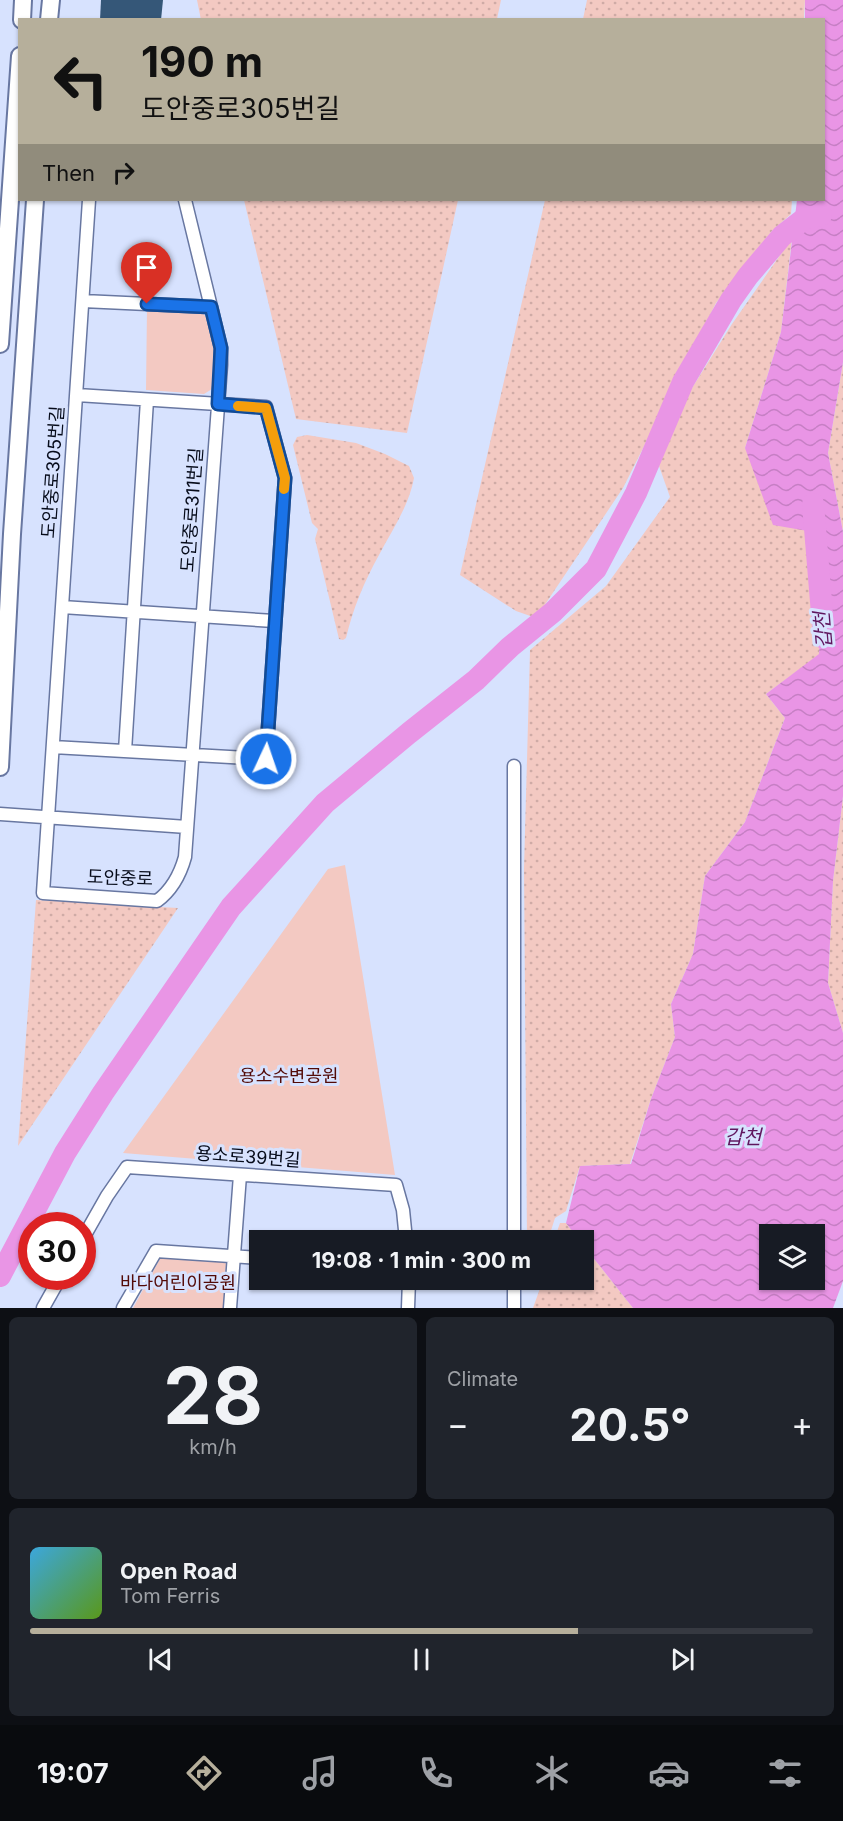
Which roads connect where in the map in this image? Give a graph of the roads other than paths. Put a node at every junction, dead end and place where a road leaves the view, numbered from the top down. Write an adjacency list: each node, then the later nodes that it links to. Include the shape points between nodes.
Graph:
1 (23, 0): 3 (main road)
2 (51, 0): 4 (main road)
3 (22, 18)
4 (49, 18)
5 (18, 85): 11 (main road)
6 (35, 201): 23 (main road)
7 (89, 201): 9 (street, 도안중로305번길)
8 (185, 201): 10 (street, 도안중로311번길)
9 (83, 301): 10 (street); 12 (street, 도안중로305번길)
10 (211, 307): 14 (street, 도안중로311번길, via 221,348)
11 (0, 344)
12 (77, 395): 13 (street); 15 (street, 도안중로305번길)
13 (147, 399): 14 (street); 16 (street)
14 (218, 404): 17 (street, 도안중로311번길); 18 (street, via 266,408 285,478)
15 (62, 607): 16 (street); 19 (street, 도안중로305번길)
16 (134, 612): 17 (street); 20 (street)
17 (203, 616): 18 (street); 21 (street, 도안중로311번길)
18 (274, 621): 21 (street, via 266,759)
19 (53, 747): 20 (street); 25 (street, 도안중로305번길)
20 (125, 751): 21 (street)
21 (193, 754): 26 (street, 도안중로311번길)
22 (514, 766): 30 (street)
23 (0, 767)
24 (0, 814): 25 (street)
25 (48, 818): 26 (street); 26 (street, 도안중로, via 43,893 157,901 167,894 180,873)
26 (187, 827)
27 (240, 1175): 28 (street, 용소로39번길, via 127,1167); 29 (street, 용소로39번길, via 396,1185); 31 (street)
28 (96, 1217)
29 (405, 1230)
30 (514, 1230)
31 (234, 1257): 32 (street); 37 (street, via 156,1251); 38 (street)
32 (249, 1258)
33 (53, 1290): 36 (street)
34 (409, 1290): 39 (street)
35 (514, 1290): 40 (street)
36 (43, 1308)
37 (123, 1308)
38 (230, 1308)
39 (408, 1308)
40 (514, 1308)

